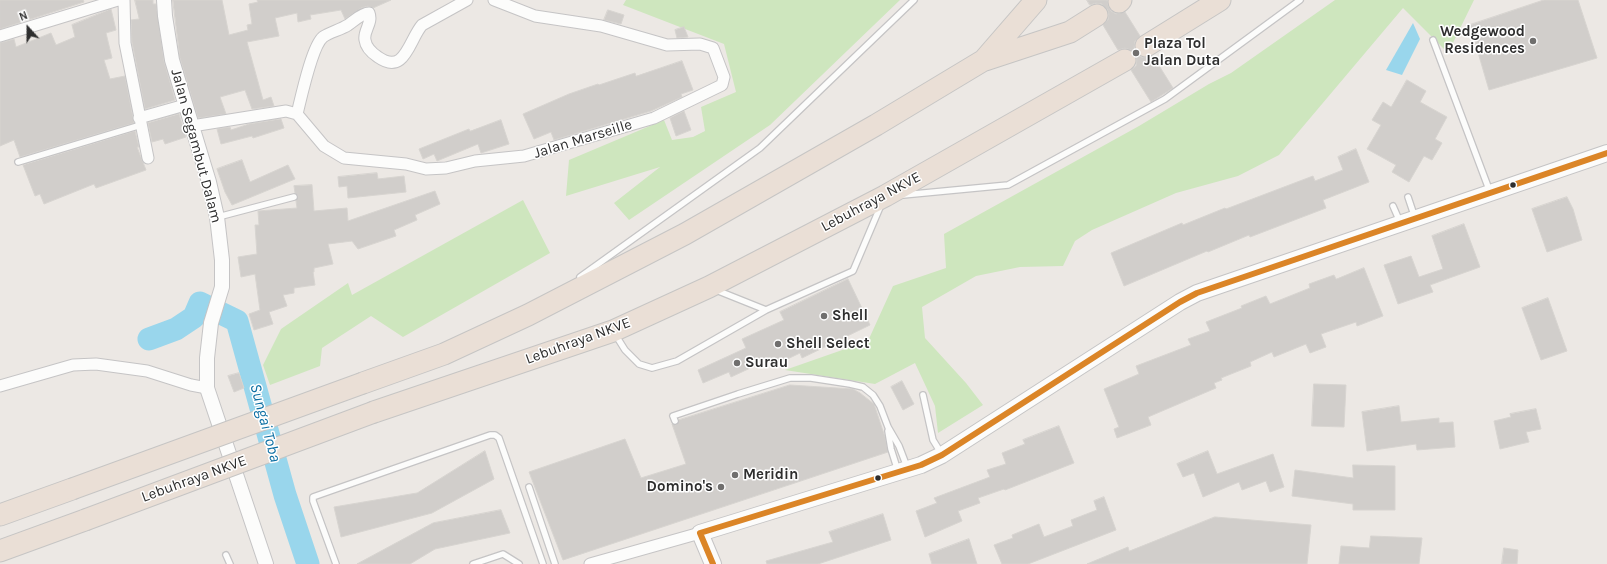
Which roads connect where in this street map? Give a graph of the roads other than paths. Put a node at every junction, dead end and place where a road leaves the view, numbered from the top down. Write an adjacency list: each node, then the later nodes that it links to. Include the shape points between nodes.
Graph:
1 (118, 0): 11 (street)
2 (124, 0): 18 (street, via 125,43)
3 (164, 0): 16 (street, Jalan Segambut Dalam, via 172,60)
4 (467, 0): 17 (street, via 422,25 407,54 395,62 385,62 371,52 366,43 364,38 369,13 323,37 318,42)
5 (494, 0): 17 (street, Jalan Marseille, via 535,16 601,26 667,45 700,44 713,48 724,77 722,85 654,118 524,156 476,161 446,168 426,169 406,164 344,158 324,146)
6 (914, 0): 31 (lane, via 760,148)
7 (1036, 0): 14 (highway)
8 (1220, 0): 13 (highway)
9 (1300, 0): 24 (lane, via 1165,99 1008,185)
10 (1097, 15): 14 (highway, via 1070,32)
11 (0, 36)
12 (1433, 40): 23 (lane)
13 (1146, 46)
14 (984, 60): 35 (highway, via 685,234)
15 (1125, 60): 24 (highway, Lebuhraya NKVE)
16 (185, 105): 18 (street); 19 (street, Jalan Segambut Dalam)
17 (297, 114): 19 (street, via 286,111)
18 (140, 121): 21 (street); 22 (lane)
19 (192, 126): 28 (street, Jalan Segambut Dalam)
20 (1607, 153): 23 (main road)
21 (148, 158)
22 (18, 162)
23 (1490, 193): 29 (main road)
24 (884, 196): 32 (highway, Lebuhraya NKVE); 34 (lane, via 853,271)
25 (294, 197): 28 (lane)
26 (1408, 197): 29 (lane)
27 (1393, 206): 30 (lane)
28 (217, 217): 39 (street, Jalan Segambut Dalam, via 222,287 211,323)
29 (1416, 219): 30 (main road)
30 (1401, 224): 44 (main road, via 1196,293)
31 (572, 283)
32 (709, 287): 34 (lane); 36 (highway, Lebuhraya NKVE)
33 (566, 288): 35 (lane)
34 (766, 310): 36 (lane, via 677,361 652,368 639,364 625,350)
35 (528, 315): 47 (highway, bridge, via 444,354)
36 (613, 331): 49 (highway, Lebuhraya NKVE, bridge, via 374,412)
37 (0, 386): 39 (street, via 73,365 96,364 146,371)
38 (863, 387): 40 (lane); 42 (lane, via 811,378 790,378 673,416); 43 (lane, via 873,395 880,406)
39 (207, 388): 52 (street, Jalan Segambut Dalam)
40 (860, 393)
41 (923, 395): 44 (lane, via 933,440)
42 (675, 422)
43 (888, 427): 45 (lane, via 899,446); 45 (lane, via 891,449)
44 (942, 455): 45 (main road)
45 (903, 470): 48 (main road)
46 (529, 487): 57 (lane)
47 (0, 515)
48 (700, 533): 58 (street); 59 (main road)
49 (0, 551)
50 (226, 555): 51 (lane)
51 (230, 564)
52 (266, 564)
53 (336, 564): 56 (lane, via 313,497 490,435 499,438)
54 (473, 564): 55 (lane, via 503,554)
55 (519, 564)
56 (542, 564)
57 (555, 564)
58 (590, 564)
59 (713, 564)

